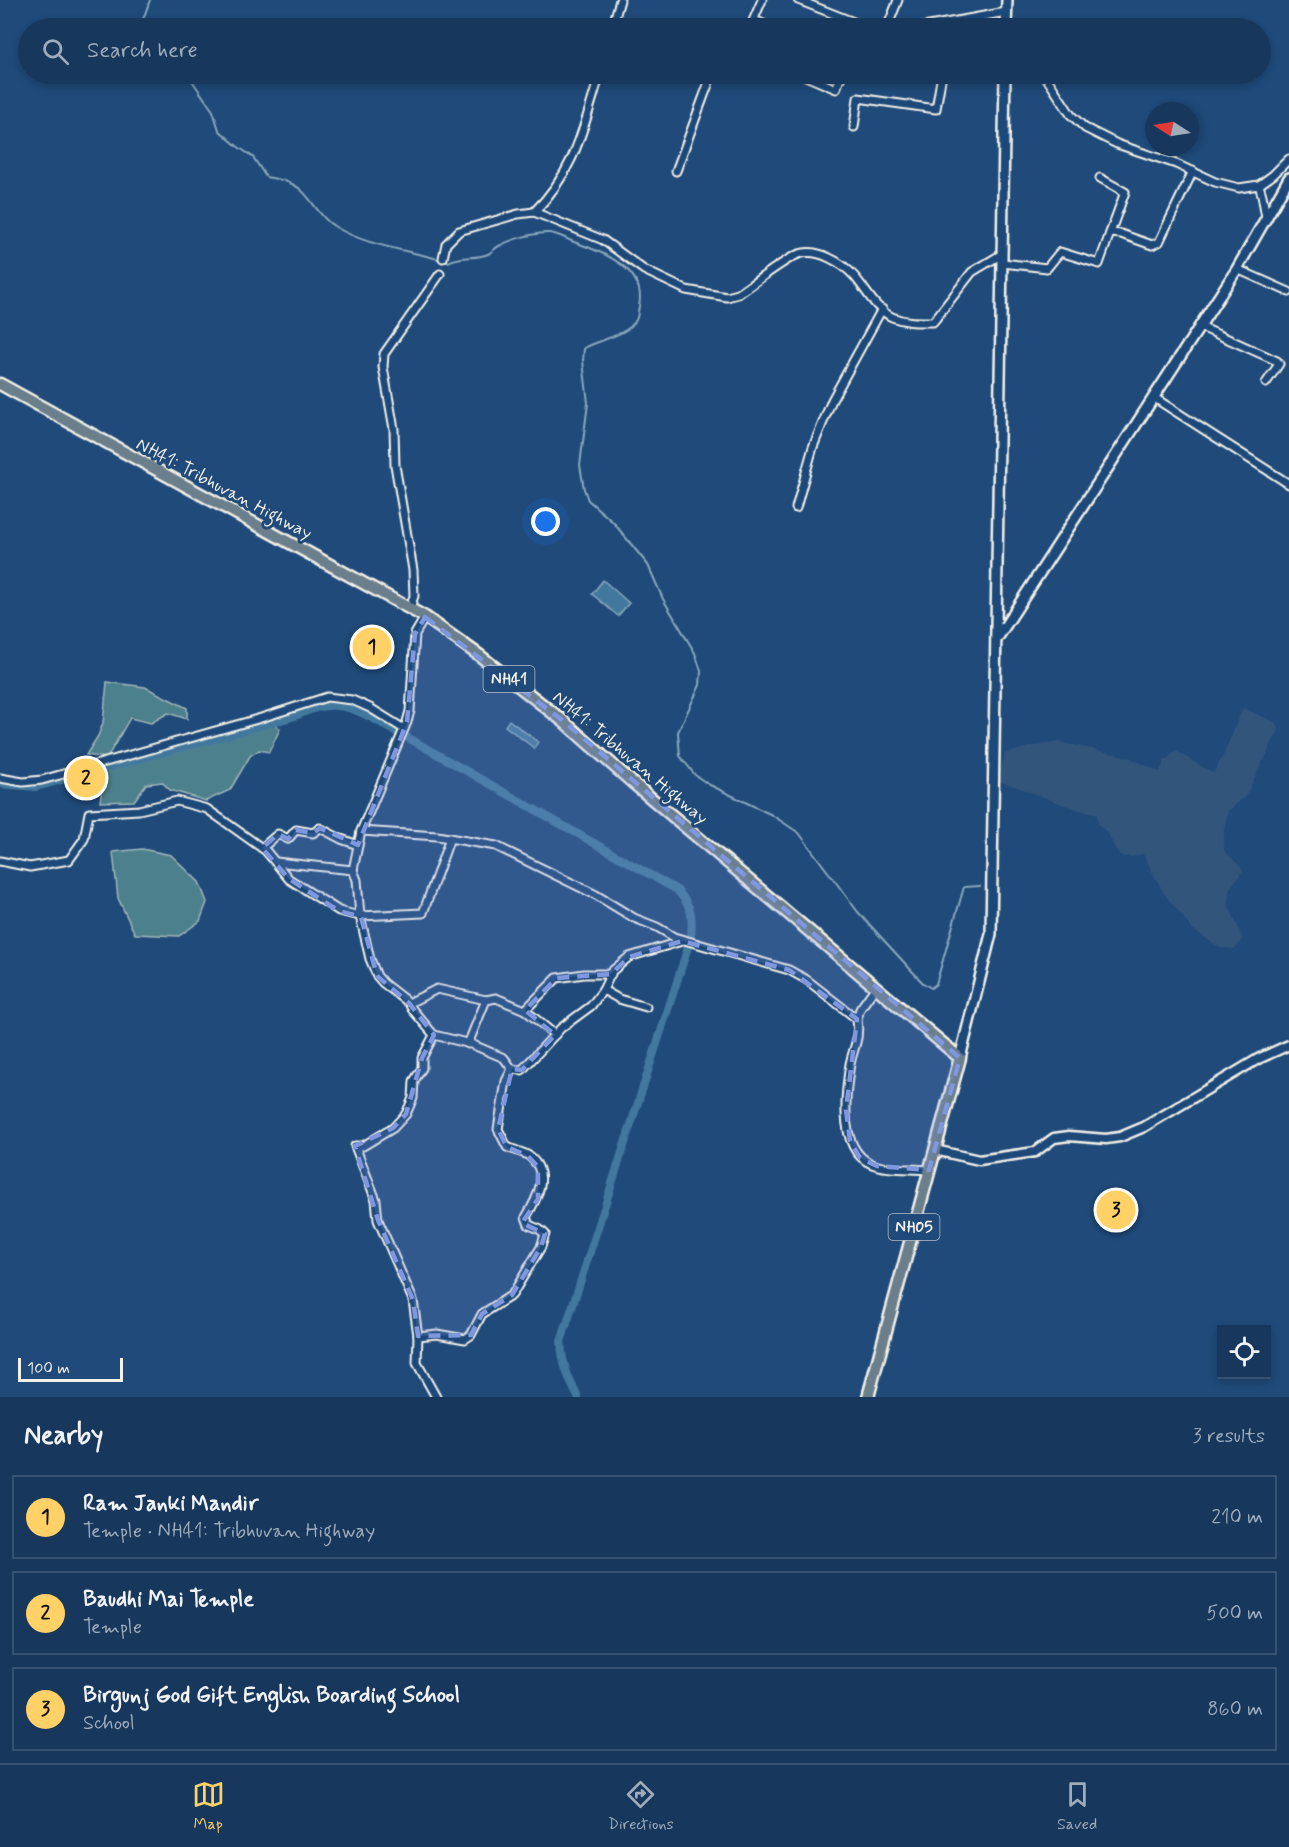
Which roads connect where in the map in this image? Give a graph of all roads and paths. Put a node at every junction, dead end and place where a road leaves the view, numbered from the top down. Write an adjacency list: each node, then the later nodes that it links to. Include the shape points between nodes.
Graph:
1 (620, 0): 7 (street)
2 (762, 0): 8 (street)
3 (798, 0): 9 (street)
4 (898, 0): 10 (street)
5 (998, 0): 6 (street)
6 (1006, 7): 11 (street)
7 (615, 18)
8 (755, 18)
9 (844, 18)
10 (891, 18)
11 (960, 18)
12 (597, 84): 26 (street, via 568,169)
13 (708, 84): 21 (street)
14 (826, 84): 15 (street, via 836,88)
15 (838, 84)
16 (940, 84): 19 (street, via 936,109 858,98)
17 (1005, 84): 30 (main road, NH05)
18 (1051, 84): 22 (street, via 1071,115 1085,128 1117,144)
19 (854, 127)
20 (1289, 159): 25 (street)
21 (676, 171)
22 (1193, 171): 25 (street, via 1239,188); 28 (street, via 1159,242 1152,245)
23 (1100, 178): 28 (street, via 1125,192)
24 (1289, 178): 27 (main road)
25 (1258, 185): 27 (street)
26 (534, 212): 29 (street, via 459,231 446,244); 34 (street, via 603,240 644,270 672,284 727,297 738,294 797,254 812,251 854,276 872,302)
27 (1266, 217): 31 (main road)
28 (1110, 233): 30 (street, via 1099,264 1060,252 1047,268)
29 (443, 258)
30 (1002, 258): 34 (street, via 972,273 933,322 891,317); 43 (main road, NH05)
31 (1236, 269): 33 (street); 35 (main road)
32 (440, 274): 41 (street, via 384,354 395,465 413,570)
33 (1289, 292)
34 (882, 309): 40 (street, via 832,400 813,447)
35 (1199, 326): 36 (street, via 1277,361 1279,364); 38 (main road)
36 (1266, 383)
37 (0, 384): 41 (highway, NH41: Tribhuvan Highway / NH41)
38 (1154, 397): 39 (street); 43 (main road)
39 (1289, 484)
40 (796, 508)
41 (411, 608): 42 (highway, NH41: Tribhuvan Highway / NH41)
42 (425, 617): 44 (street, via 416,634 410,711); 56 (highway, NH41: Tribhuvan Highway / NH41, via 562,720)
43 (995, 640): 67 (main road, NH05, via 991,934)
44 (404, 729): 45 (street, via 351,700 327,697 42,780); 46 (street)
45 (0, 778)
46 (361, 831): 47 (street); 48 (street)
47 (450, 838): 53 (street, via 423,913); 54 (street, via 496,846)
48 (358, 845): 49 (street, via 320,828 313,833 296,830 288,839 278,834); 52 (street)
49 (262, 848): 50 (street, via 207,809 177,801 139,810 89,813 84,839 69,860 30,867); 51 (street)
50 (0, 861)
51 (276, 862): 52 (street); 53 (street, via 289,879 318,899 339,911)
52 (353, 870): 53 (street)
53 (360, 916): 59 (street, via 377,976)
54 (682, 941): 55 (street, via 629,957); 62 (street, via 789,970)
55 (611, 974): 57 (street); 61 (street, via 557,978)
56 (875, 988): 62 (street); 67 (highway, NH41: Tribhuvan Highway / NH41)
57 (603, 990): 60 (street); 64 (street, via 591,1006)
58 (486, 999): 59 (street, via 437,989); 61 (street, via 496,998); 65 (street)
59 (409, 1003): 63 (street)
60 (646, 1007)
61 (525, 1010): 64 (street)
62 (857, 1019): 70 (street, via 859,1034 847,1089 850,1142 860,1158 877,1166)
63 (434, 1035): 65 (street); 71 (street, via 422,1058 406,1114 393,1128 363,1146 355,1146 376,1200 378,1220 413,1300)
64 (555, 1035): 68 (street, via 522,1070)
65 (468, 1044): 68 (street, via 504,1058)
66 (1289, 1045): 69 (street, via 1120,1137 1054,1138 1035,1152 979,1160)
67 (960, 1058): 69 (highway, NH05)
68 (512, 1069): 71 (street, via 506,1081 498,1129 507,1147 528,1156 538,1167 541,1182 537,1199 526,1217 529,1226 545,1234 541,1247 512,1295 482,1314 471,1335 465,1339 437,1334)
69 (935, 1150): 70 (highway, NH05)
70 (929, 1170): 73 (highway, NH05)
71 (418, 1336): 72 (street, via 417,1363)
72 (436, 1397)
73 (868, 1397)

